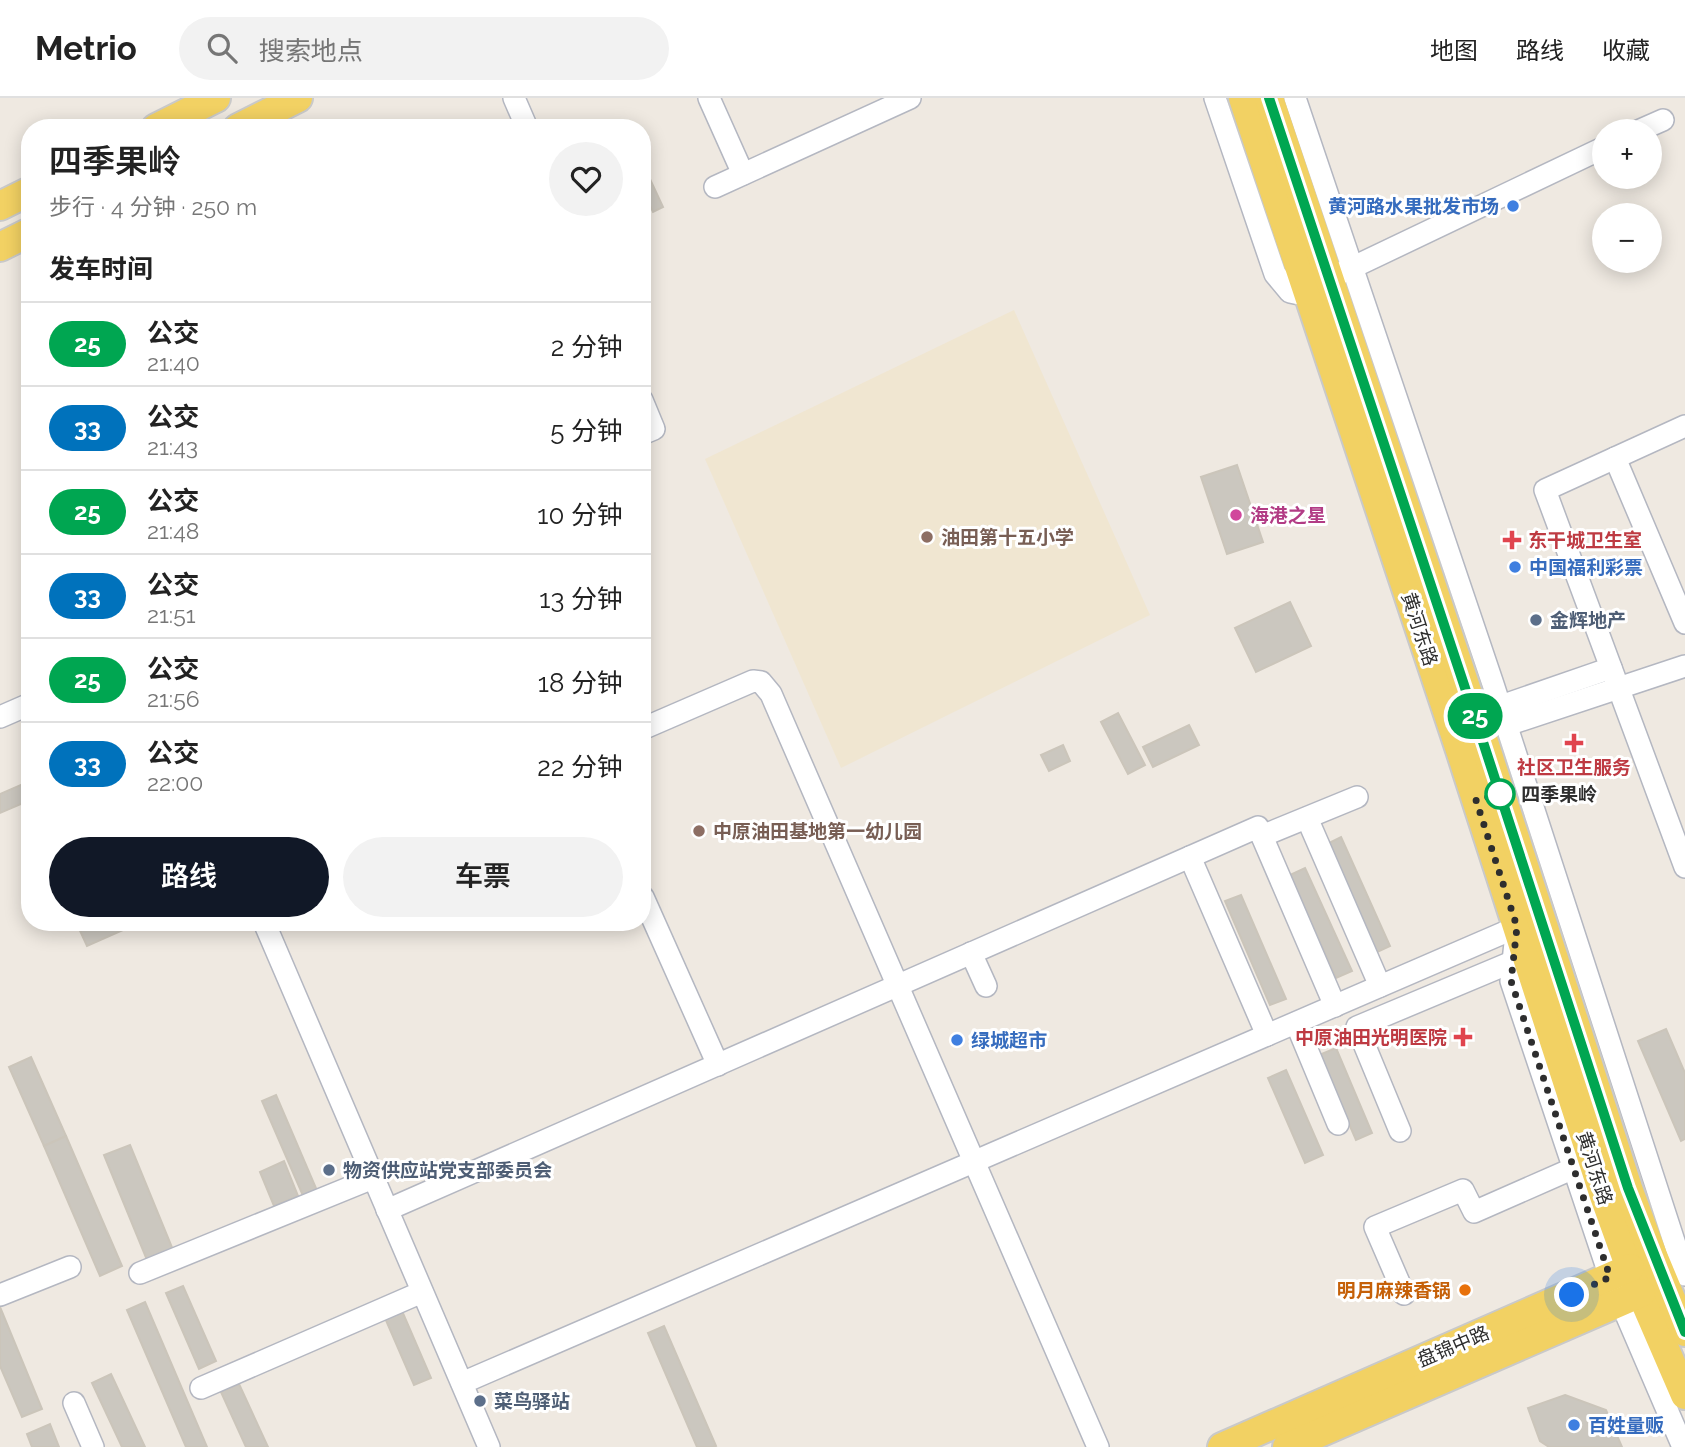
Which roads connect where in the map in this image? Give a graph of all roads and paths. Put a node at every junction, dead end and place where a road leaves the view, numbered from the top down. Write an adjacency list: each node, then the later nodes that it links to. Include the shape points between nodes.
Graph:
1 (216, 98): 10 (main road)
2 (298, 98): 11 (main road)
3 (514, 98): 12 (street)
4 (709, 98): 14 (street)
5 (910, 98): 14 (street)
6 (1215, 98): 20 (street, via 1275,274 1290,292)
7 (1243, 98): 20 (main road, 黄河东路)
8 (1269, 98): 20 (main road, 黄河东路)
9 (1295, 98): 20 (street)
10 (174, 119)
11 (256, 119)
12 (523, 119)
13 (1592, 153): 20 (street)
14 (743, 174): 15 (street)
15 (715, 187)
16 (21, 196): 17 (main road)
17 (0, 206)
18 (21, 236): 19 (main road)
19 (0, 247)
20 (1330, 281): 28 (street); 37 (main road, 黄河东路); 56 (main road, 黄河东路)
21 (1685, 427): 22 (street)
22 (1615, 458): 23 (street); 25 (street, via 1545,490)
23 (1685, 623)
24 (1685, 666): 26 (street)
25 (1611, 668): 26 (street); 28 (street)
26 (1619, 688): 28 (street); 35 (street)
27 (21, 708): 29 (street)
28 (1504, 716): 56 (street)
29 (0, 717)
30 (651, 725): 41 (street, via 753,681 761,682 771,694)
31 (1357, 797): 32 (street)
32 (1307, 818): 33 (street); 43 (street)
33 (1260, 832): 34 (street); 44 (street)
34 (1191, 857): 39 (street); 46 (street)
35 (1685, 867)
36 (651, 915): 47 (street)
37 (1517, 927): 40 (street); 43 (street); 56 (main road, 黄河东路, via 1604,1196)
38 (268, 931): 52 (street)
39 (971, 953): 41 (street); 42 (street)
40 (1512, 962): 49 (street, via 1357,1027); 51 (street, via 1511,981)
41 (899, 985): 47 (street); 50 (street)
42 (986, 986)
43 (1381, 986): 44 (street)
44 (1335, 1006): 45 (street)
45 (1296, 1023): 46 (street); 48 (street)
46 (1267, 1035): 50 (street)
47 (718, 1065): 53 (street)
48 (1338, 1124)
49 (1400, 1131)
50 (975, 1161): 61 (street); 67 (street)
51 (1574, 1168): 56 (street); 58 (street, via 1474,1212 1463,1190 1375,1227)
52 (373, 1178): 53 (street); 55 (street)
53 (387, 1210): 57 (street)
54 (70, 1267): 59 (street)
55 (140, 1273)
56 (1658, 1273): 60 (main road, 黄河东路); 63 (main road, 黄河东路); 68 (main road, 盘锦中路); 69 (main road, 盘锦中路); 70 (street)
57 (422, 1292): 61 (street); 62 (street)
58 (1404, 1294)
59 (0, 1296)
60 (1685, 1332)
61 (461, 1383): 66 (street)
62 (201, 1388)
63 (1685, 1395)
64 (74, 1404): 65 (street)
65 (93, 1447)
66 (489, 1447)
67 (1098, 1447)
68 (1222, 1447)
69 (1287, 1447)
70 (1683, 1447)

